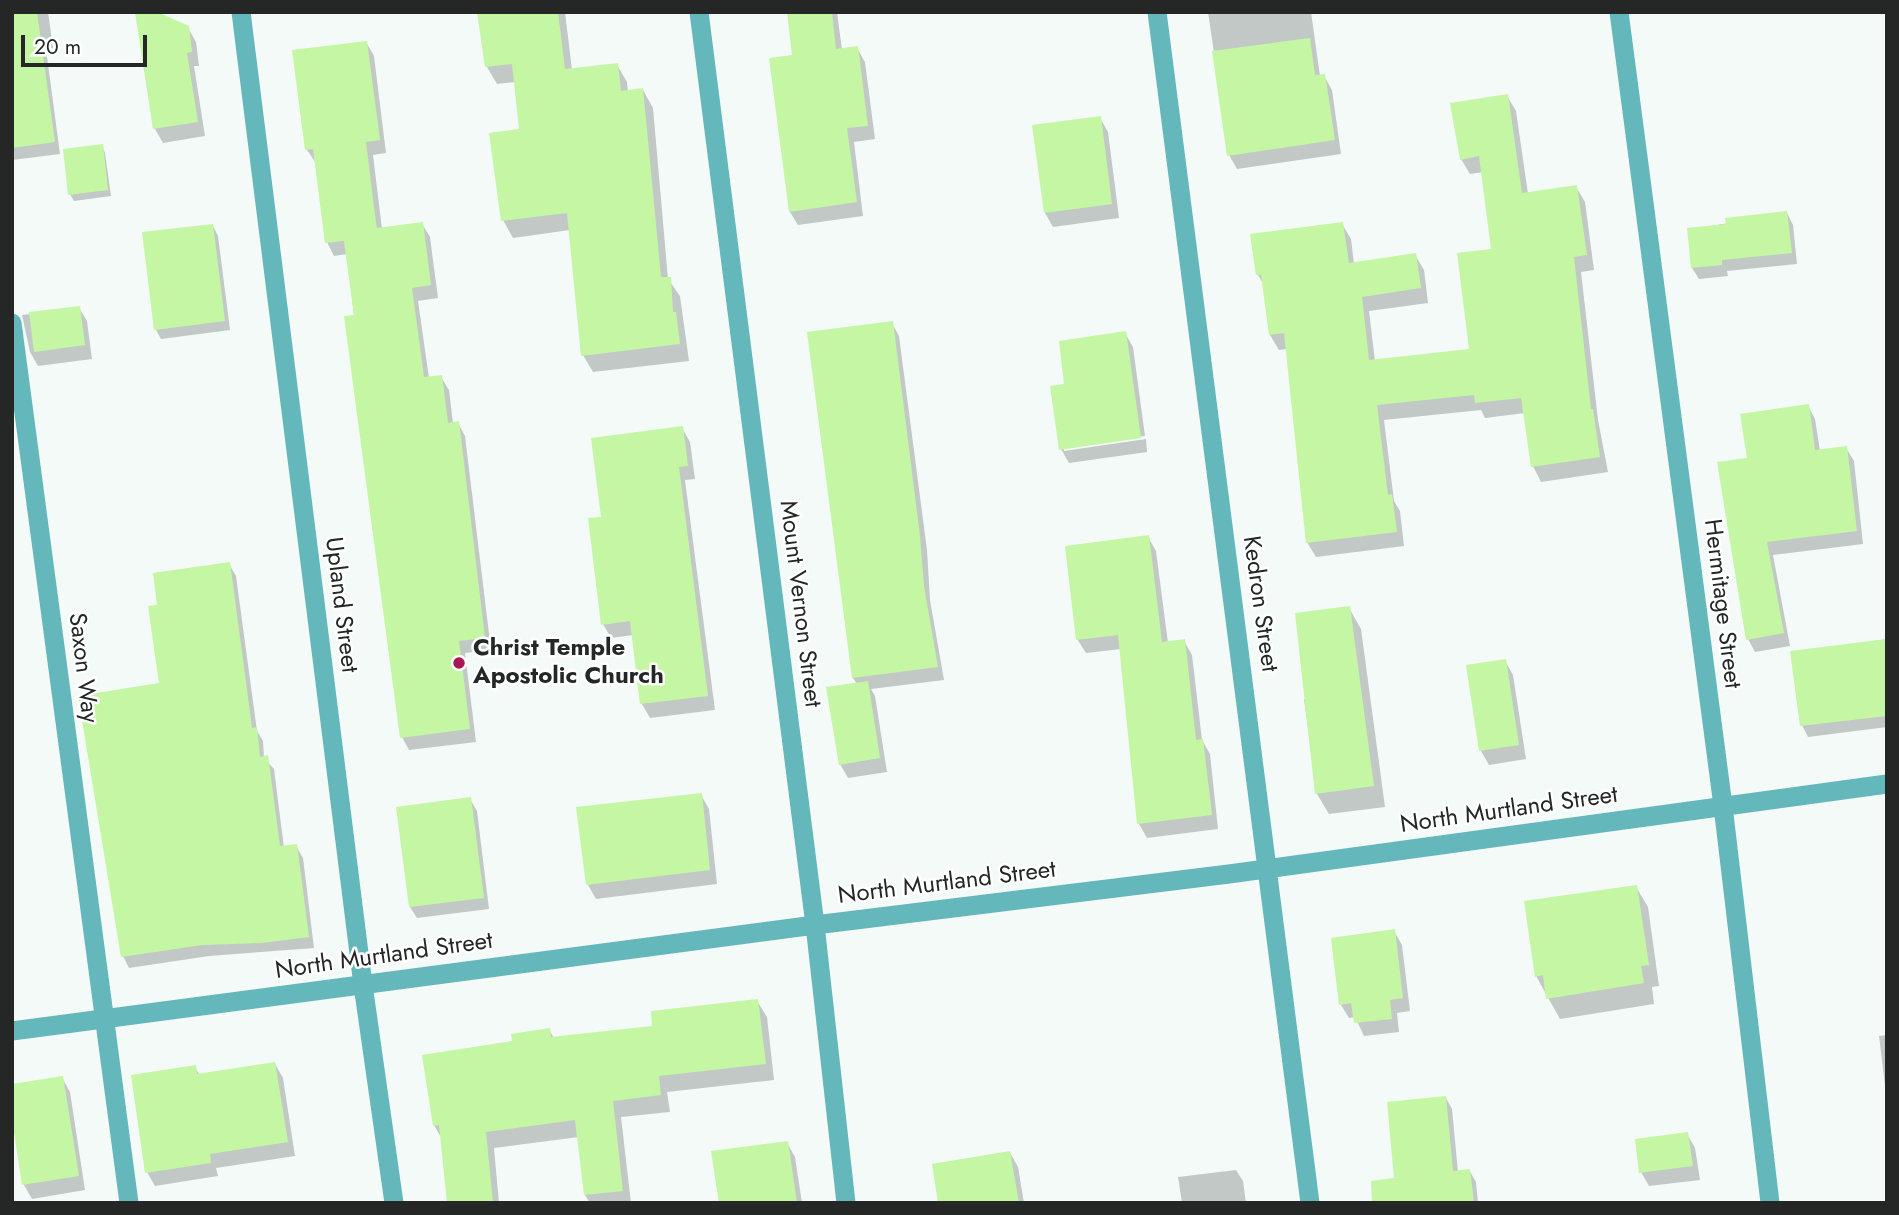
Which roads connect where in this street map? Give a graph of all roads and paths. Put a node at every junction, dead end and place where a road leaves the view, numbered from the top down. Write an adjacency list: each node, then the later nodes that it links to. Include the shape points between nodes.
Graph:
1 (241, 12): 10 (street, Upland Street)
2 (699, 12): 9 (street, Mount Vernon Street)
3 (1157, 12): 8 (street, Kedron Street)
4 (1619, 12): 7 (street, Hermitage Street)
5 (12, 323): 11 (street, Saxon Way)
6 (1887, 784): 7 (street, North Murtland Street)
7 (1723, 806): 8 (street, North Murtland Street); 17 (street, Hermitage Street)
8 (1269, 868): 9 (street, North Murtland Street); 16 (street, Kedron Street)
9 (815, 925): 10 (street, North Murtland Street); 15 (street, Mount Vernon Street)
10 (363, 985): 11 (street, North Murtland Street); 14 (street, Upland Street)
11 (102, 1019): 12 (street, North Murtland Street); 13 (street, Saxon Way)
12 (12, 1031)
13 (128, 1203)
14 (394, 1203)
15 (846, 1203)
16 (1310, 1203)
17 (1770, 1203)

